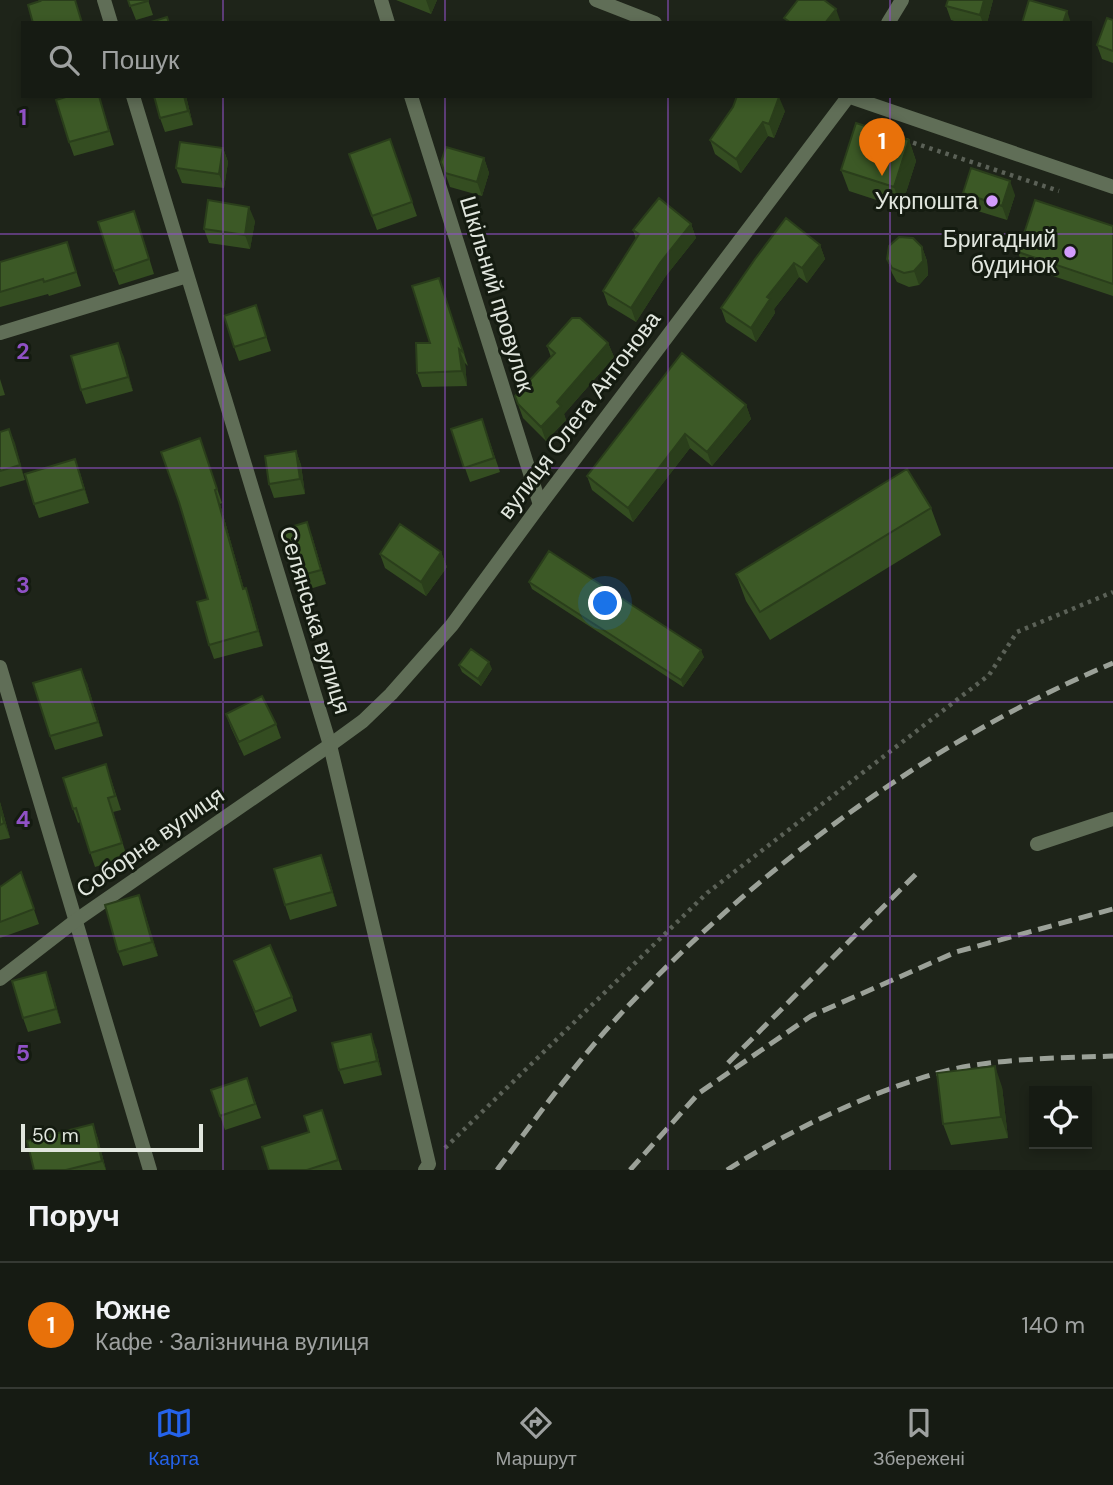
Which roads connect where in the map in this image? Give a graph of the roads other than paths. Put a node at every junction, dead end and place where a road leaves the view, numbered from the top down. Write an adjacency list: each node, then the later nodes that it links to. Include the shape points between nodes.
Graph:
1 (104, 0): 5 (street)
2 (381, 0): 6 (street)
3 (596, 0): 7 (street)
4 (902, 0): 8 (street)
5 (110, 21)
6 (387, 21)
7 (650, 21)
8 (889, 21)
9 (134, 98): 14 (street, Селянська вулиця)
10 (412, 98): 16 (street, Шкільний провулок)
11 (846, 98): 16 (street, вулиця Олега Антонова)
12 (854, 98): 13 (street)
13 (1113, 187)
14 (187, 276): 15 (street); 18 (street, Селянська вулиця)
15 (0, 333)
16 (540, 505): 18 (street, вулиця Олега Антонова, via 419,666)
17 (0, 667): 21 (street)
18 (330, 746): 21 (street, Соборна вулиця); 23 (street, Селянська вулиця)
19 (1113, 819): 20 (street)
20 (1037, 844)
21 (75, 922): 22 (street, Соборна вулиця); 24 (street)
22 (0, 979)
23 (427, 1167)
24 (150, 1170)

